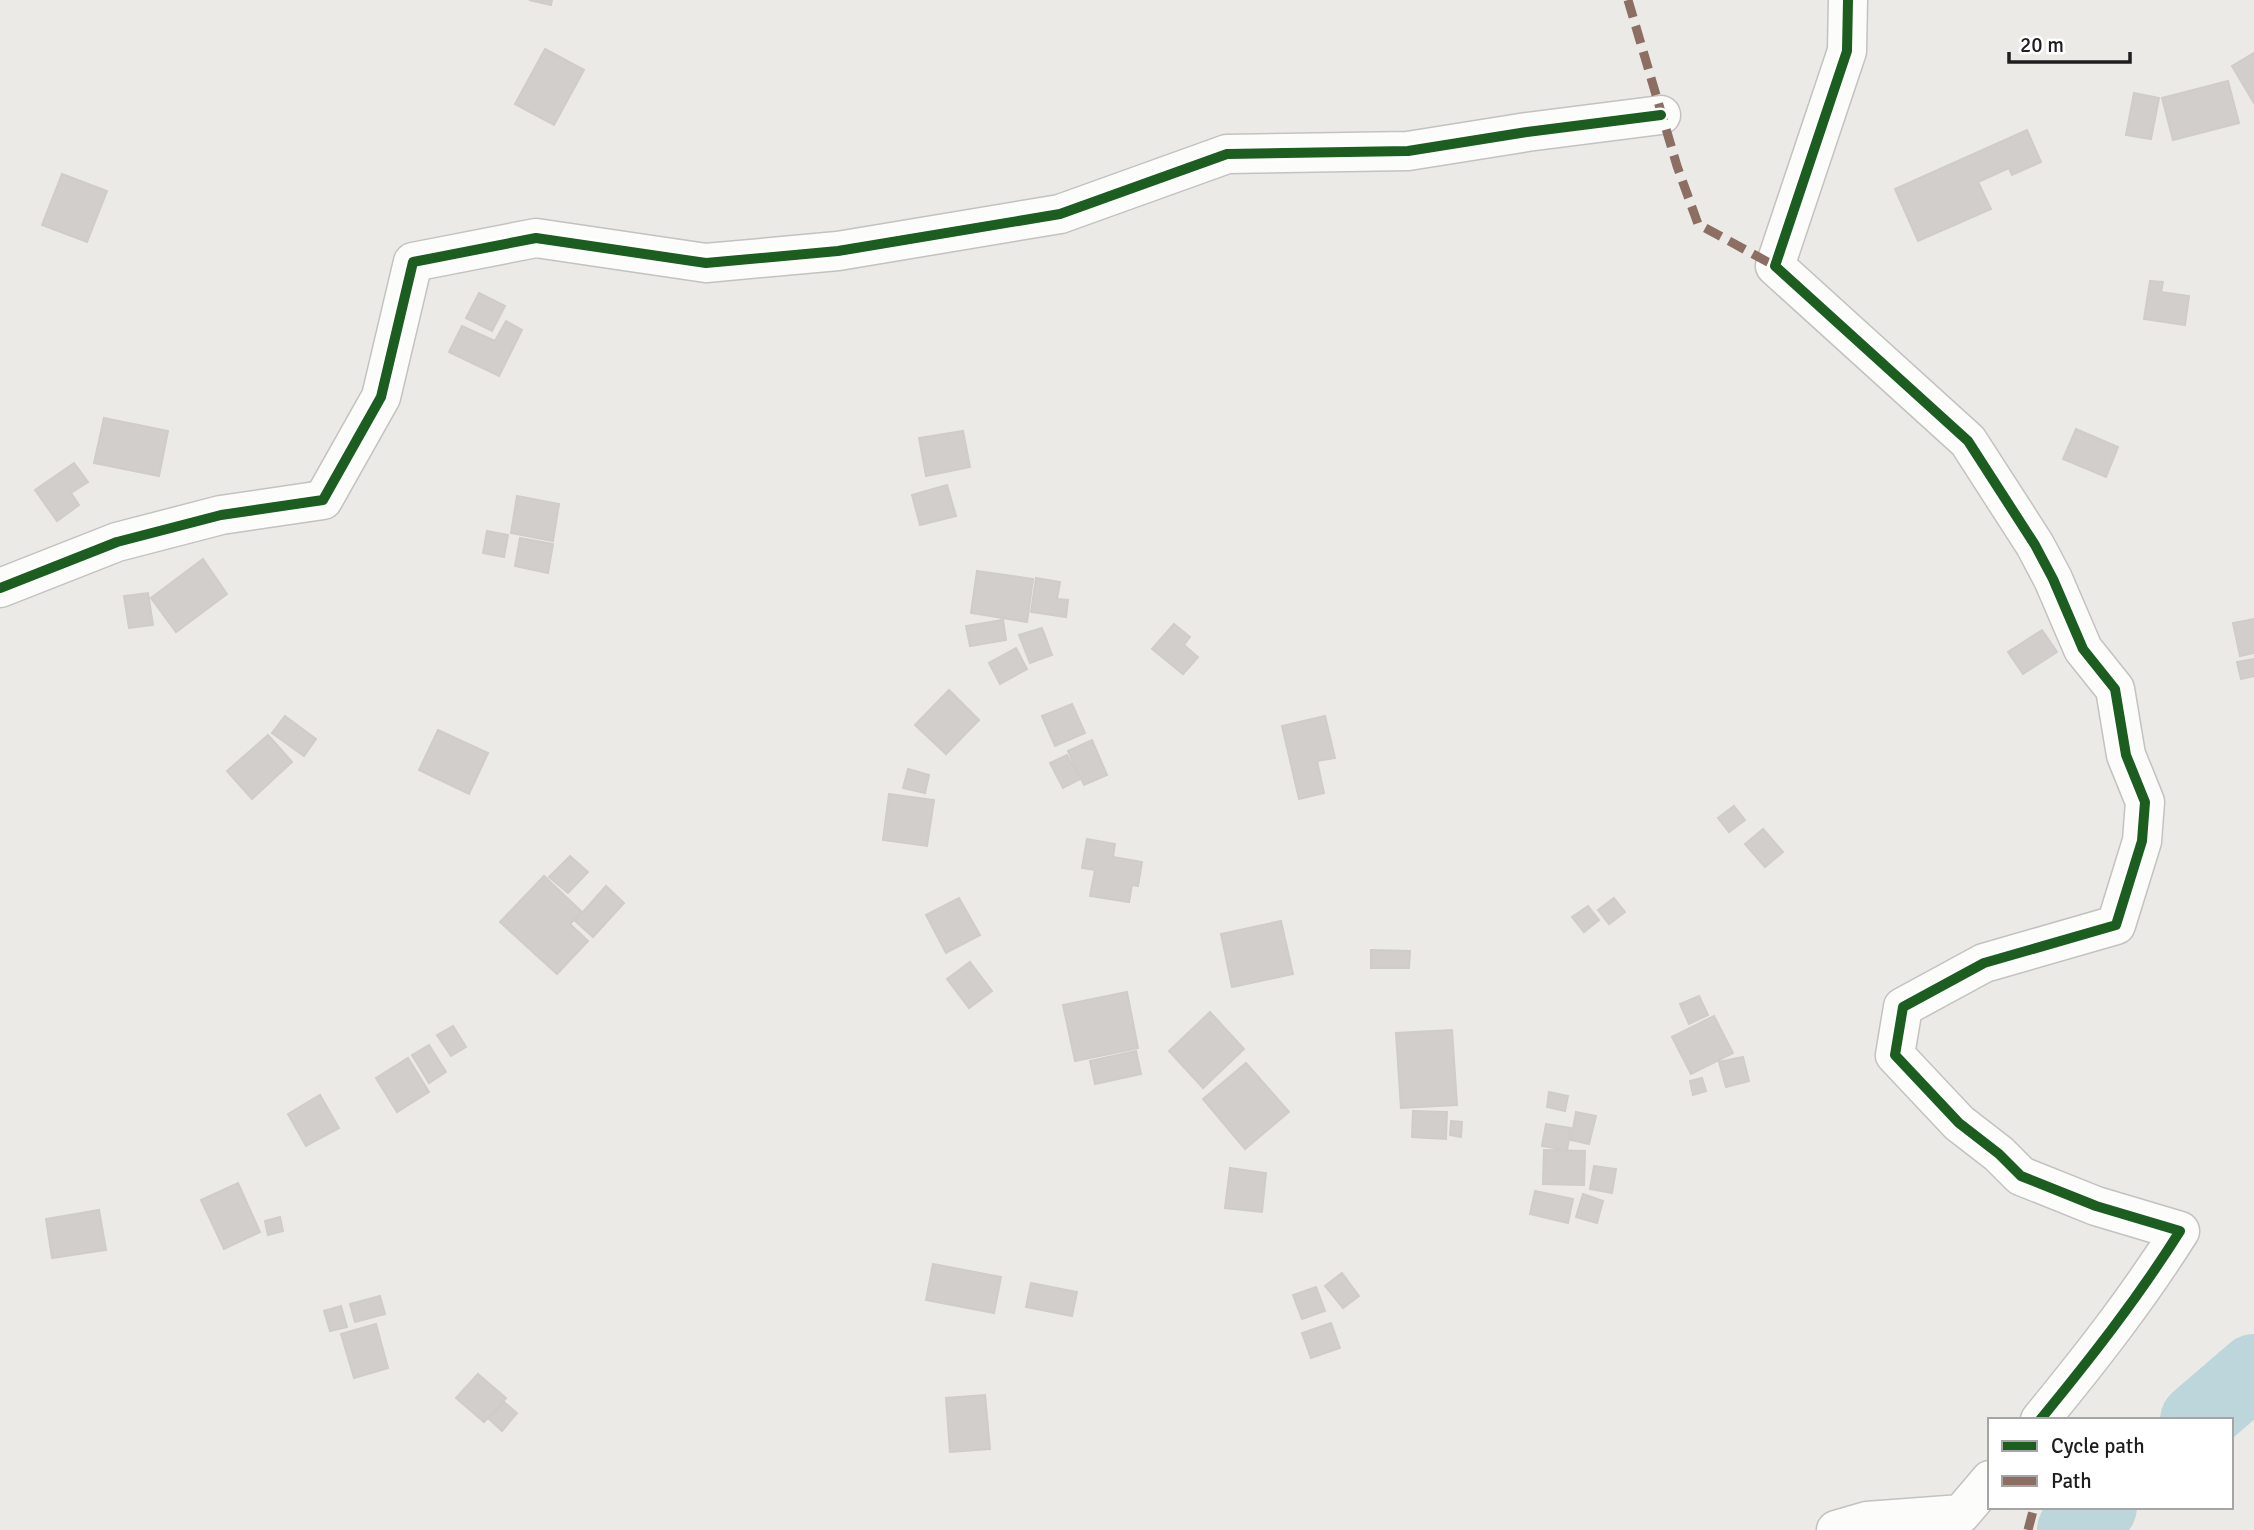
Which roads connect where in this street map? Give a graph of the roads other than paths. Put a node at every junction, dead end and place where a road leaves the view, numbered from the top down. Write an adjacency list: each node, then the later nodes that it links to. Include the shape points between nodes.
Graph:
1 (1848, 0): 4 (street, via 1846,51 1775,266 1968,441 2035,545 2083,649 2115,689 2126,755 2145,802 2142,841 2116,925 1984,963 1903,1007 1895,1055 1959,1123 2021,1176 2096,1206 2180,1231 2116,1326)
2 (1661, 115): 3 (street, via 1408,151 1227,154 1060,214 838,251 706,263 536,238 413,262 381,397 323,500 221,515 117,542)
3 (0, 588)
4 (2042, 1418)
5 (1988, 1482): 6 (street, via 1961,1514 1867,1521)
6 (1836, 1530)

